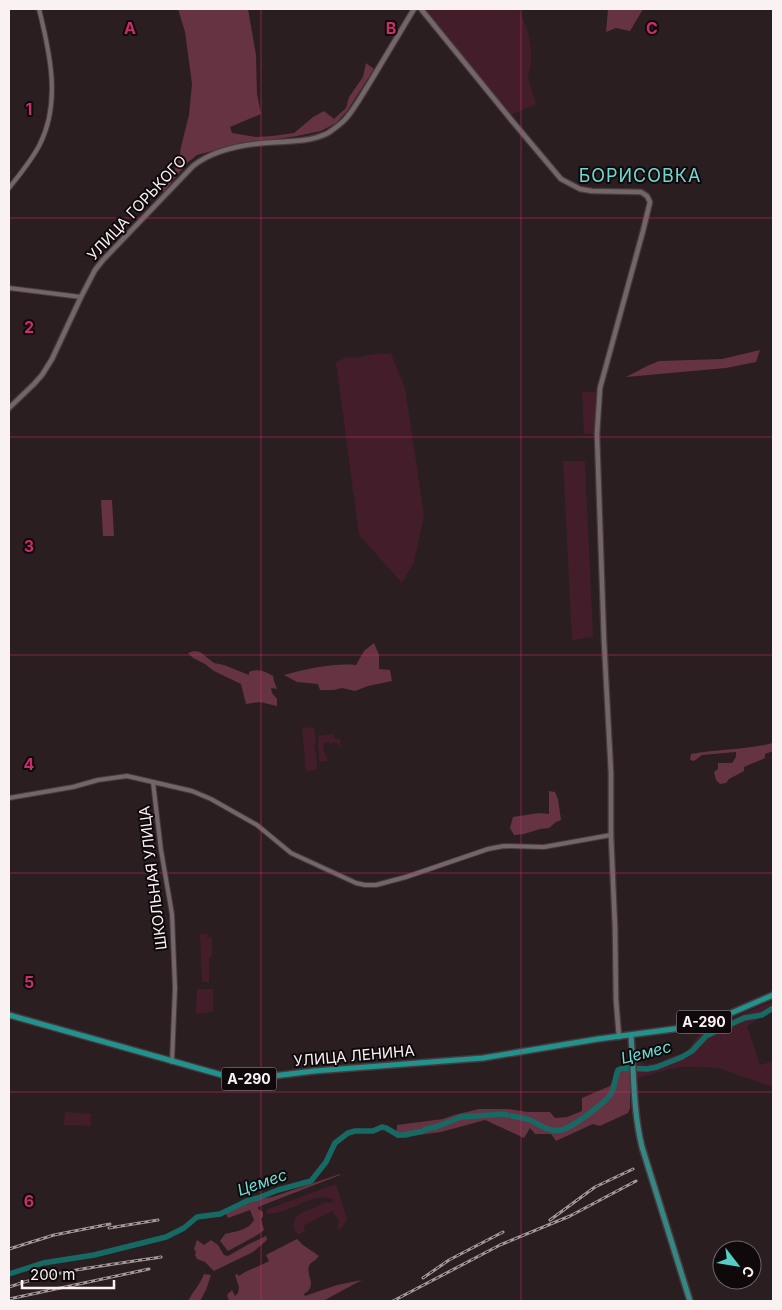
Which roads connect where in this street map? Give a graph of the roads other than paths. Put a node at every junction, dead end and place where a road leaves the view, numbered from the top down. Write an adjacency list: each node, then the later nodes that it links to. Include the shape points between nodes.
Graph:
1 (40, 9): 4 (street, via 49,48 52,106 41,144)
2 (414, 9): 6 (main road, УЛИЦА ГОРЬКОГО, via 348,117 337,127 314,138 241,147 200,160 103,260)
3 (421, 9): 10 (main road, via 561,179 580,189 641,192 650,202 600,388 597,434)
4 (9, 188)
5 (9, 288): 6 (street)
6 (80, 297): 7 (main road, УЛИЦА ГОРЬКОГО, via 42,375)
7 (9, 408)
8 (153, 782): 9 (street, via 118,777); 10 (street, via 205,796 257,825 291,853 365,885 406,878 488,849 544,847); 15 (street, ШКОЛЬНАЯ УЛИЦА, via 172,914 175,996)
9 (9, 798)
10 (611, 835): 14 (main road)
11 (773, 995): 13 (highway, А-290, via 689,1027)
12 (9, 1015): 15 (highway, УЛИЦА ЛЕНИНА / А-290)
13 (631, 1036): 14 (highway, УЛИЦА ЛЕНИНА); 16 (main road, via 636,1112 642,1147)
14 (619, 1037): 15 (highway, УЛИЦА ЛЕНИНА / А-290, via 464,1060 249,1079)
15 (172, 1062)
16 (690, 1301)

